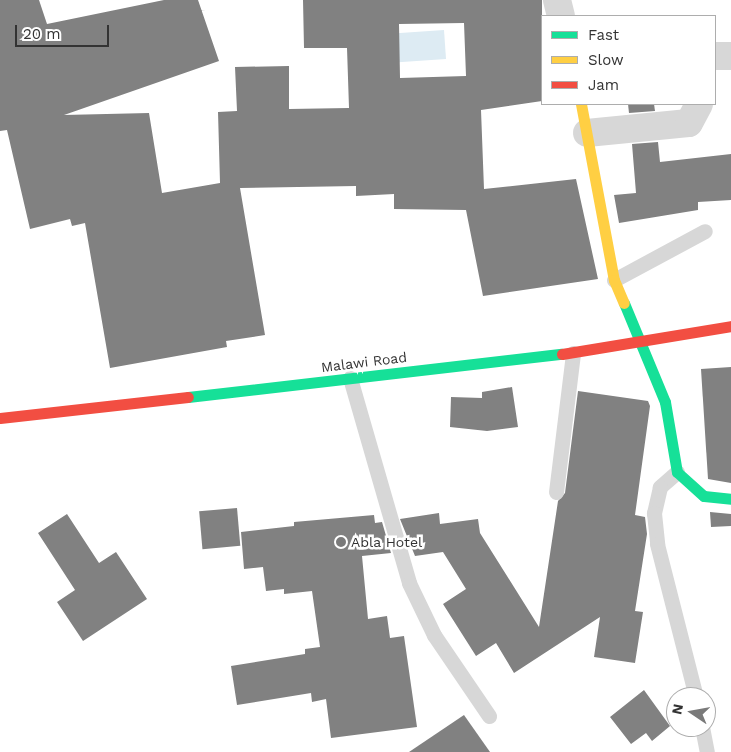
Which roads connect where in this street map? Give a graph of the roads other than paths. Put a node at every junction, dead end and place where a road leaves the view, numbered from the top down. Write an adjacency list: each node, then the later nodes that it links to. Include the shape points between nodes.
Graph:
1 (557, 0): 2 (street)
2 (561, 15)
3 (716, 56): 4 (street)
4 (731, 56)
5 (581, 105): 7 (main road)
6 (698, 105): 7 (street, via 689,123)
7 (587, 134): 9 (main road)
8 (705, 230): 9 (lane)
9 (614, 280): 11 (main road)
10 (731, 326): 11 (main road, Malawi Road)
11 (642, 344): 12 (main road, Malawi Road); 15 (main road, via 665,402)
12 (574, 353): 13 (main road, Malawi Road); 16 (lane)
13 (350, 378): 14 (main road, Malawi Road); 19 (lane, via 409,583 434,635)
14 (0, 418)
15 (677, 472): 17 (main road, via 704,496); 18 (lane, via 660,487 654,521 656,544)
16 (556, 492)
17 (731, 499)
18 (693, 687)
19 (489, 716)
20 (704, 737): 21 (lane)
21 (707, 752)

